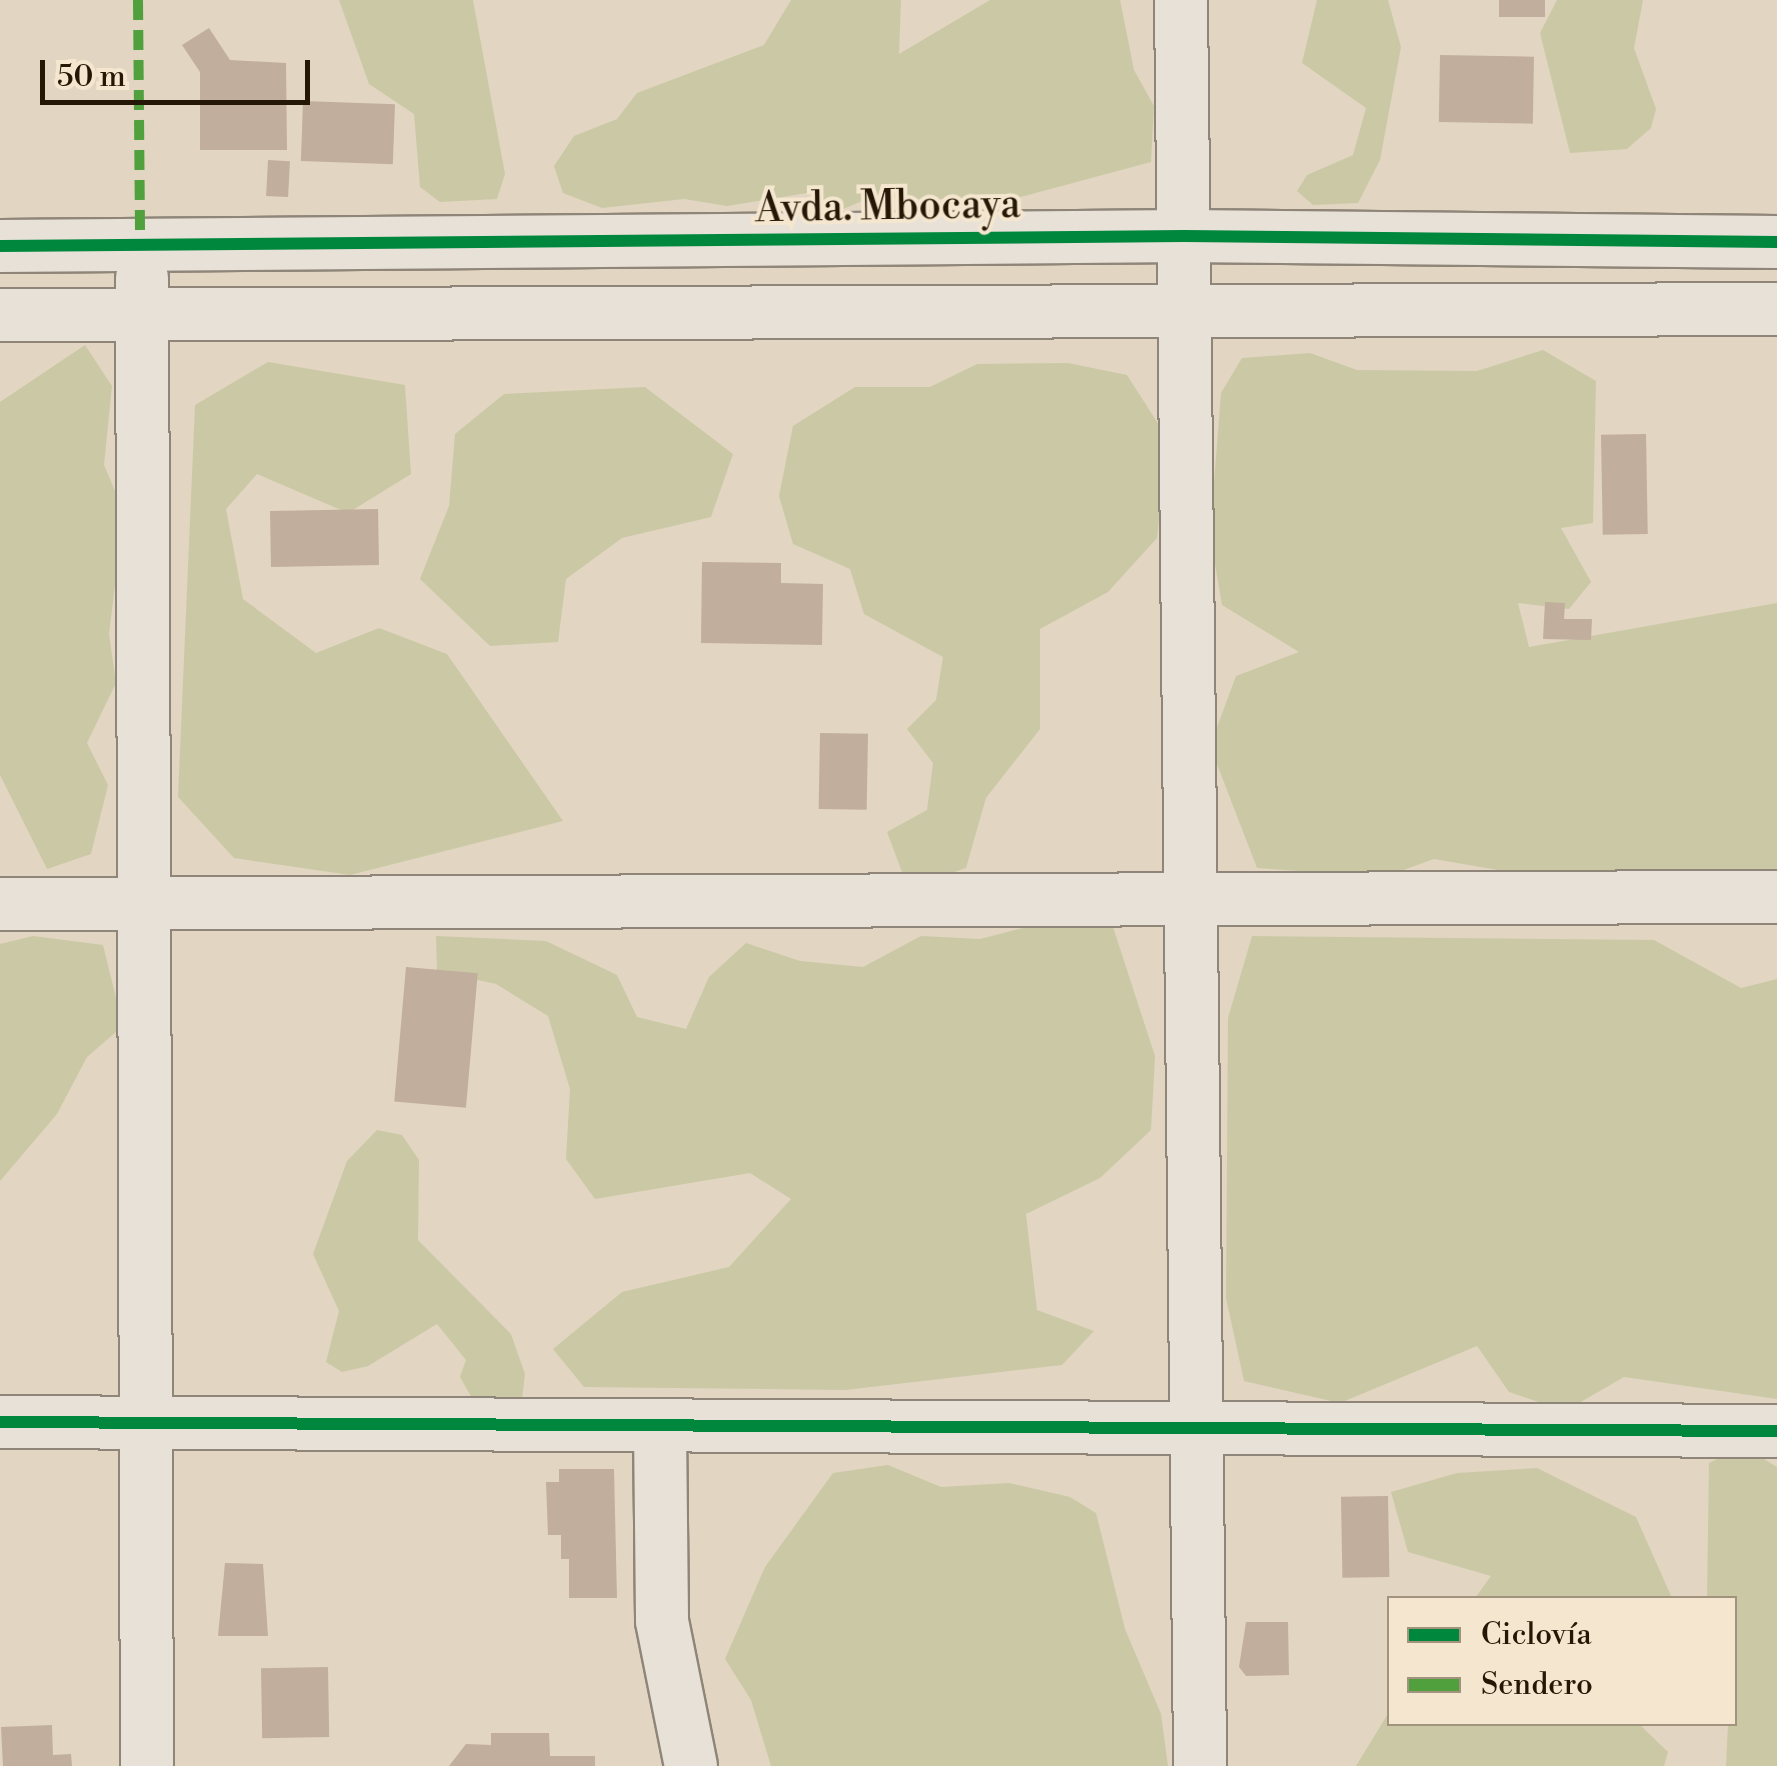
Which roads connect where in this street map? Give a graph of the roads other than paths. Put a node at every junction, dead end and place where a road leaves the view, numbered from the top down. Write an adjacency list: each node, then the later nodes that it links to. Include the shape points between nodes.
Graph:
1 (1180, 0): 2 (street)
2 (1184, 236): 3 (street, Avda. Mbocaya); 5 (street, Avda. Mbocaya); 6 (street)
3 (1777, 242)
4 (0, 246): 5 (street, Avda. Mbocaya)
5 (140, 246): 8 (street)
6 (1184, 309): 7 (street); 8 (street); 11 (street)
7 (1777, 310)
8 (143, 314): 9 (street); 13 (street)
9 (0, 315)
10 (1777, 897): 11 (street)
11 (1190, 900): 13 (street); 17 (street)
12 (0, 904): 13 (street)
13 (143, 904): 15 (street)
14 (0, 1422): 15 (street)
15 (140, 1425): 16 (street); 19 (street)
16 (660, 1426): 17 (street); 20 (street, via 662,1622)
17 (1195, 1427): 18 (street); 21 (street)
18 (1777, 1431)
19 (147, 1766)
20 (691, 1766)
21 (1200, 1766)

